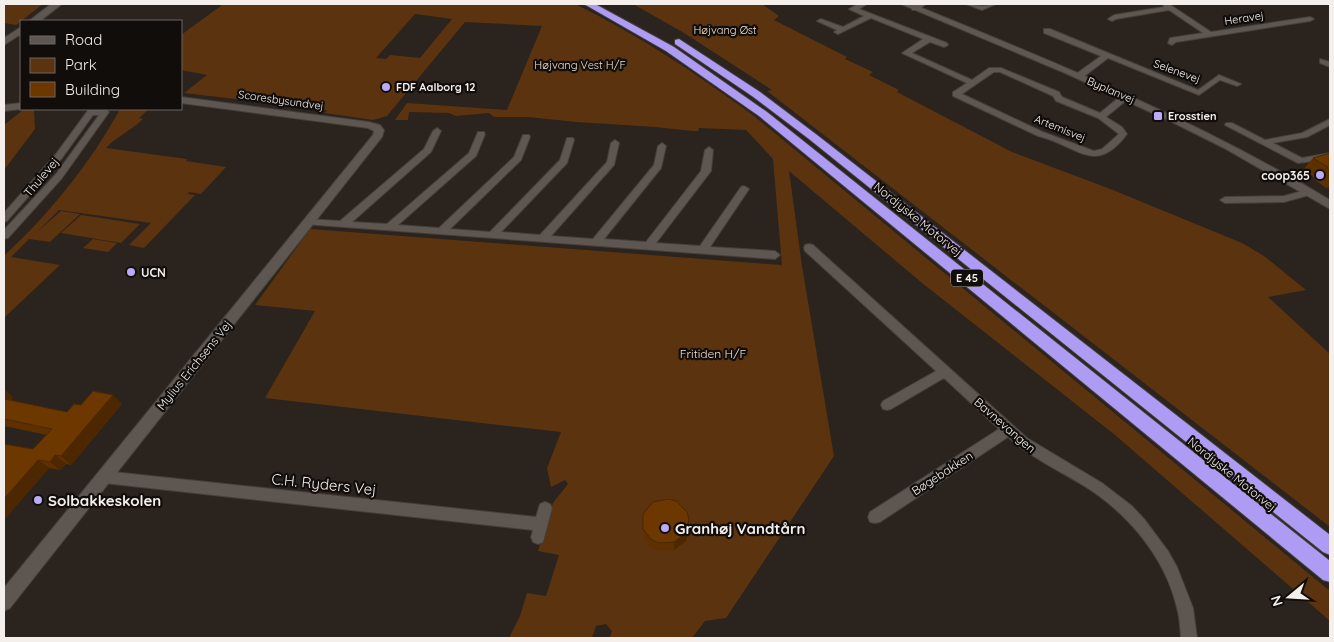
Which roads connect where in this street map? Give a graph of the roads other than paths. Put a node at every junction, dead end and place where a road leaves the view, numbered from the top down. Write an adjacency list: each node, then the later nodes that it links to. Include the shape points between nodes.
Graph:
1 (52, 4): 14 (main road)
2 (57, 4): 15 (main road)
3 (589, 4): 76 (highway, Nordjyske Motorvej / E 45, via 670,49 763,114)
4 (609, 4): 75 (highway, Nordjyske Motorvej / E 45, via 698,55 782,113)
5 (863, 4): 12 (street, via 850,8)
6 (905, 4): 10 (street, Byplanvej)
7 (970, 4): 8 (street, via 982,8)
8 (992, 4)
9 (1164, 4): 11 (street, Heravej)
10 (919, 6): 28 (street, Byplanvej)
11 (1172, 8): 16 (street, via 1114,17); 21 (street, Heravej)
12 (870, 16): 17 (street, via 841,31); 23 (street)
13 (1310, 19): 21 (street, Heravej)
14 (31, 20)
15 (35, 20)
16 (1112, 20)
17 (821, 21)
18 (20, 30): 22 (main road)
19 (20, 30): 24 (main road)
20 (1047, 31): 27 (street, Selenevej)
21 (1211, 35): 25 (street, Heravej, via 1173,40)
22 (4, 38)
23 (930, 39): 26 (street); 29 (street, via 903,55)
24 (4, 42)
25 (1172, 43)
26 (944, 45)
27 (1106, 56): 28 (street); 30 (street, Selenevej, via 1199,93 1219,77)
28 (1079, 76): 31 (street, Byplanvej)
29 (973, 83): 36 (street, Artemisvej, via 992,70 1001,70); 36 (street, Artemisvej, via 953,93 1041,134 1051,134 1094,154 1103,152 1124,134)
30 (1237, 84)
31 (1126, 96): 36 (street); 52 (street, Byplanvej, via 1232,147)
32 (182, 100): 39 (street, Scoresbysundvej)
33 (20, 106): 34 (street)
34 (4, 108)
35 (91, 111): 48 (street, Thulevej); 49 (street, Thulevej, via 105,112)
36 (1101, 116)
37 (1330, 122): 44 (street, via 1304,135)
38 (1229, 125): 44 (street)
39 (376, 127): 57 (street, Mylius Erichsens Vej, via 378,134)
40 (437, 131): 58 (street, via 428,150)
41 (482, 134): 59 (street, via 473,154)
42 (526, 137): 60 (street, via 518,158)
43 (570, 140): 62 (street, via 564,161)
44 (1266, 142): 50 (street, via 1301,161)
45 (615, 143): 63 (street, via 611,163)
46 (662, 146): 64 (street, via 658,166)
47 (709, 150): 65 (street, via 706,171)
48 (59, 156): 49 (street, Thulevej); 56 (street, Thulevej)
49 (75, 156): 55 (street, Thulevej)
50 (1330, 156)
51 (744, 189): 67 (street)
52 (1310, 192): 53 (street, via 1284,198); 54 (street, Byplanvej)
53 (1225, 200)
54 (1330, 205)
55 (25, 215): 56 (street, Thulevej); 61 (street, Thulevej)
56 (6, 216)
57 (307, 222): 58 (street); 72 (street, Mylius Erichsens Vej)
58 (342, 225): 59 (street)
59 (389, 228): 60 (street)
60 (441, 232): 62 (street)
61 (4, 236)
62 (492, 236): 63 (street)
63 (542, 240): 64 (street)
64 (595, 243): 65 (street)
65 (648, 247): 67 (street)
66 (809, 248): 69 (street, Bavnevangen)
67 (702, 251): 68 (street)
68 (775, 255)
69 (946, 371): 70 (street); 71 (street, Bavnevangen)
70 (887, 405)
71 (1008, 430): 74 (street, Bøgebakken); 78 (street, Bavnevangen, via 1036,452 1115,500 1151,537 1176,581 1185,608)
72 (104, 476): 73 (street, C.H. Ryders Vej, via 539,530); 77 (street, Mylius Erichsens Vej)
73 (545, 508)
74 (875, 517)
75 (1330, 546)
76 (1330, 573)
77 (4, 602)
78 (1188, 638)

